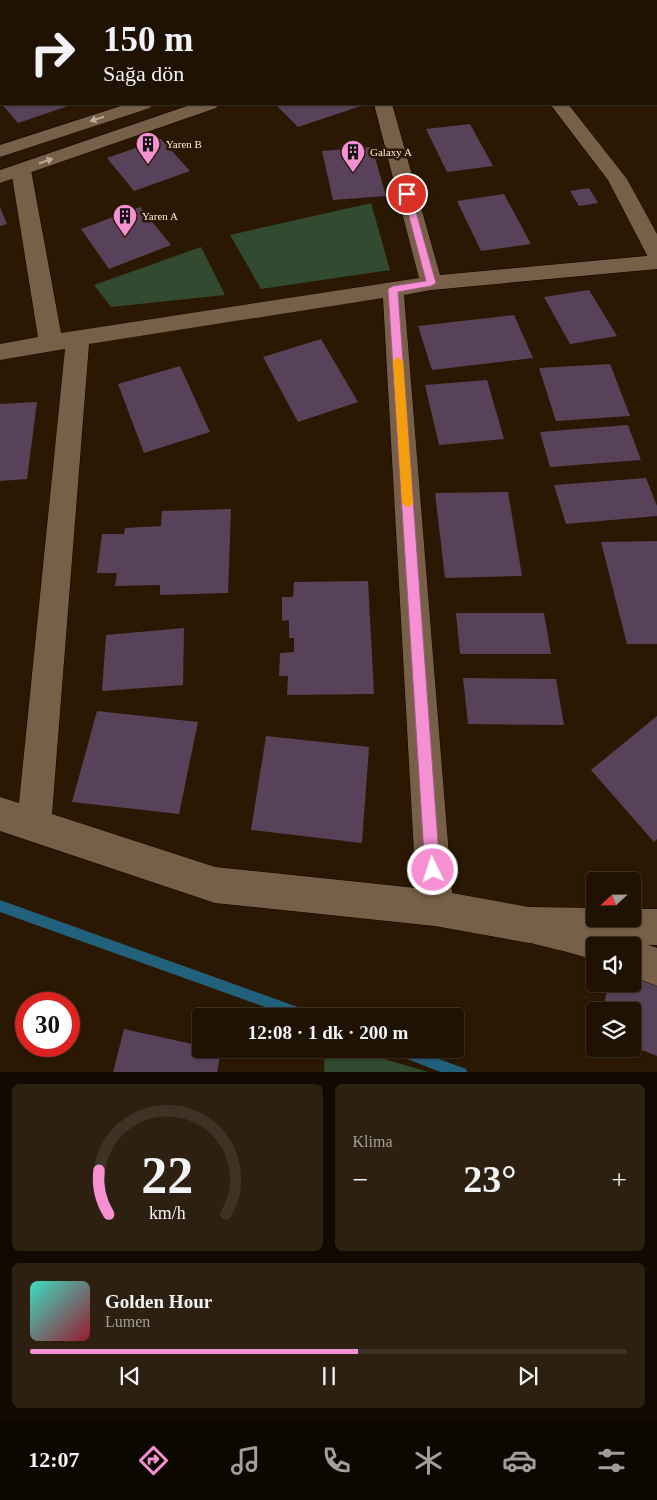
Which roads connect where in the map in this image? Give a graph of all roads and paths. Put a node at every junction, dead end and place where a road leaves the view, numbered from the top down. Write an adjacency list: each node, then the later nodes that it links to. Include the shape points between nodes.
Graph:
1 (141, 105): 5 (street, one-way to 5)
2 (207, 105): 6 (street, one-way to 2)
3 (383, 105): 9 (street)
4 (564, 109): 7 (street, via 617,178)
5 (0, 151)
6 (11, 173): 12 (street)
7 (657, 254)
8 (657, 262): 9 (street)
9 (431, 283): 10 (street)
10 (393, 289): 11 (street); 16 (street)
11 (78, 338): 12 (street); 15 (street)
12 (50, 343): 13 (street)
13 (0, 352)
14 (0, 814): 15 (street)
15 (34, 824): 16 (street, via 216,885)
16 (435, 908): 17 (street)
17 (529, 925): 18 (street); 19 (street)
18 (657, 927)
19 (586, 939)
20 (641, 961): 21 (street)
21 (657, 967)

